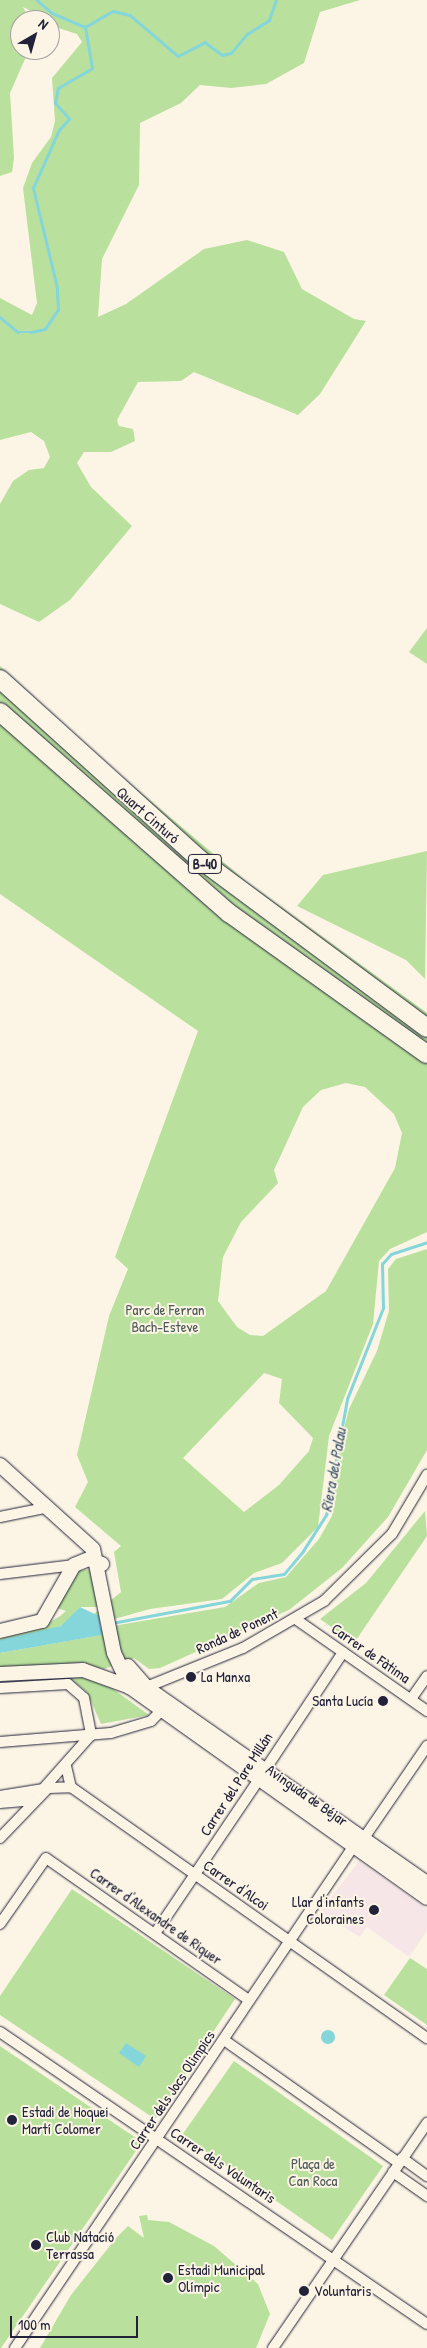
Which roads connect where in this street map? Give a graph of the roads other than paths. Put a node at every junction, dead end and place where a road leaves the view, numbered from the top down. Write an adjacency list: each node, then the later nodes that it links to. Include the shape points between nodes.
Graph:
1 (0, 679): 3 (highway, Quart Cinturó / B-40, via 198,858)
2 (0, 712): 4 (highway, Quart Cinturó / B-40, via 221,906)
3 (427, 1028)
4 (427, 1054)
5 (0, 1454): 12 (main road, via 83,1524 98,1545)
6 (0, 1465): 8 (main road)
7 (427, 1475): 13 (street, Ronda de Ponent, via 408,1512 371,1559)
8 (49, 1507): 9 (street); 10 (main road, via 83,1538)
9 (0, 1517)
10 (85, 1561): 11 (street); 12 (main road); 14 (main road, via 42,1621)
11 (0, 1574)
12 (110, 1594): 16 (main road)
13 (297, 1620): 15 (street, Carrer de Fàtima); 21 (street, Ronda de Ponent)
14 (0, 1631)
15 (344, 1652): 22 (street, Carrer de Fàtima); 30 (street, Carrer del Pare Millán)
16 (119, 1654): 19 (main road, Avinguda de Béjar); 21 (main road, Avinguda de Béjar)
17 (0, 1674): 19 (main road, Ronda de Ponent, via 83,1670)
18 (427, 1676): 22 (street)
19 (130, 1687): 21 (street, Ronda de Ponent); 24 (main road, Avinguda de Béjar)
20 (0, 1688): 25 (street, via 68,1684 84,1698)
21 (147, 1688): 26 (main road, Avinguda de Béjar)
22 (410, 1699): 23 (street, Carrer de Fàtima)
23 (427, 1711)
24 (161, 1716): 25 (street); 26 (main road, Avinguda de Béjar, via 179,1716); 30 (main road, Avinguda de Béjar)
25 (91, 1735): 27 (street); 29 (street)
26 (215, 1735): 30 (main road, Avinguda de Béjar)
27 (0, 1742)
28 (427, 1746): 36 (street, Carrer dels Jocs Olimpics)
29 (66, 1766): 31 (street); 32 (street, via 42,1789)
30 (261, 1775): 36 (main road, Avinguda de Béjar); 37 (street, Carrer del Pare Millán)
31 (71, 1787): 33 (street, via 52,1786); 37 (street, Carrer d'Alcoi)
32 (0, 1796)
33 (35, 1800): 34 (street); 35 (street)
34 (0, 1803)
35 (0, 1838)
36 (359, 1843): 38 (main road, Avinguda de Béjar); 39 (main road, Avinguda de Béjar); 42 (street, Carrer dels Jocs Olimpics)
37 (195, 1875): 41 (street, Carrer del Pare Millán); 42 (street, Carrer d'Alcoi)
38 (427, 1883)
39 (427, 1898)
40 (0, 1924): 41 (street, Carrer d'Alexandre de Riquer, via 46,1858)
41 (156, 1932): 43 (street, Carrer d'Alexandre de Riquer)
42 (291, 1941): 43 (street, Carrer dels Jocs Olimpics); 45 (street, Carrer d'Alcoi)
43 (249, 2000): 46 (street, Carrer dels Jocs Olimpics)
44 (0, 2032): 48 (street, Carrer dels Voluntaris)
45 (427, 2038)
46 (224, 2040): 48 (street, Carrer dels Jocs Olimpics); 49 (street)
47 (427, 2123): 49 (street)
48 (158, 2139): 53 (street, Carrer dels Voluntaris); 55 (street, Carrer dels Jocs Olimpics)
49 (401, 2160): 50 (street); 51 (street)
50 (393, 2172): 52 (street); 53 (street)
51 (427, 2176)
52 (427, 2196)
53 (333, 2258): 54 (street, Carrer dels Voluntaris); 56 (street)
54 (427, 2324)
55 (15, 2348)
56 (273, 2348)

